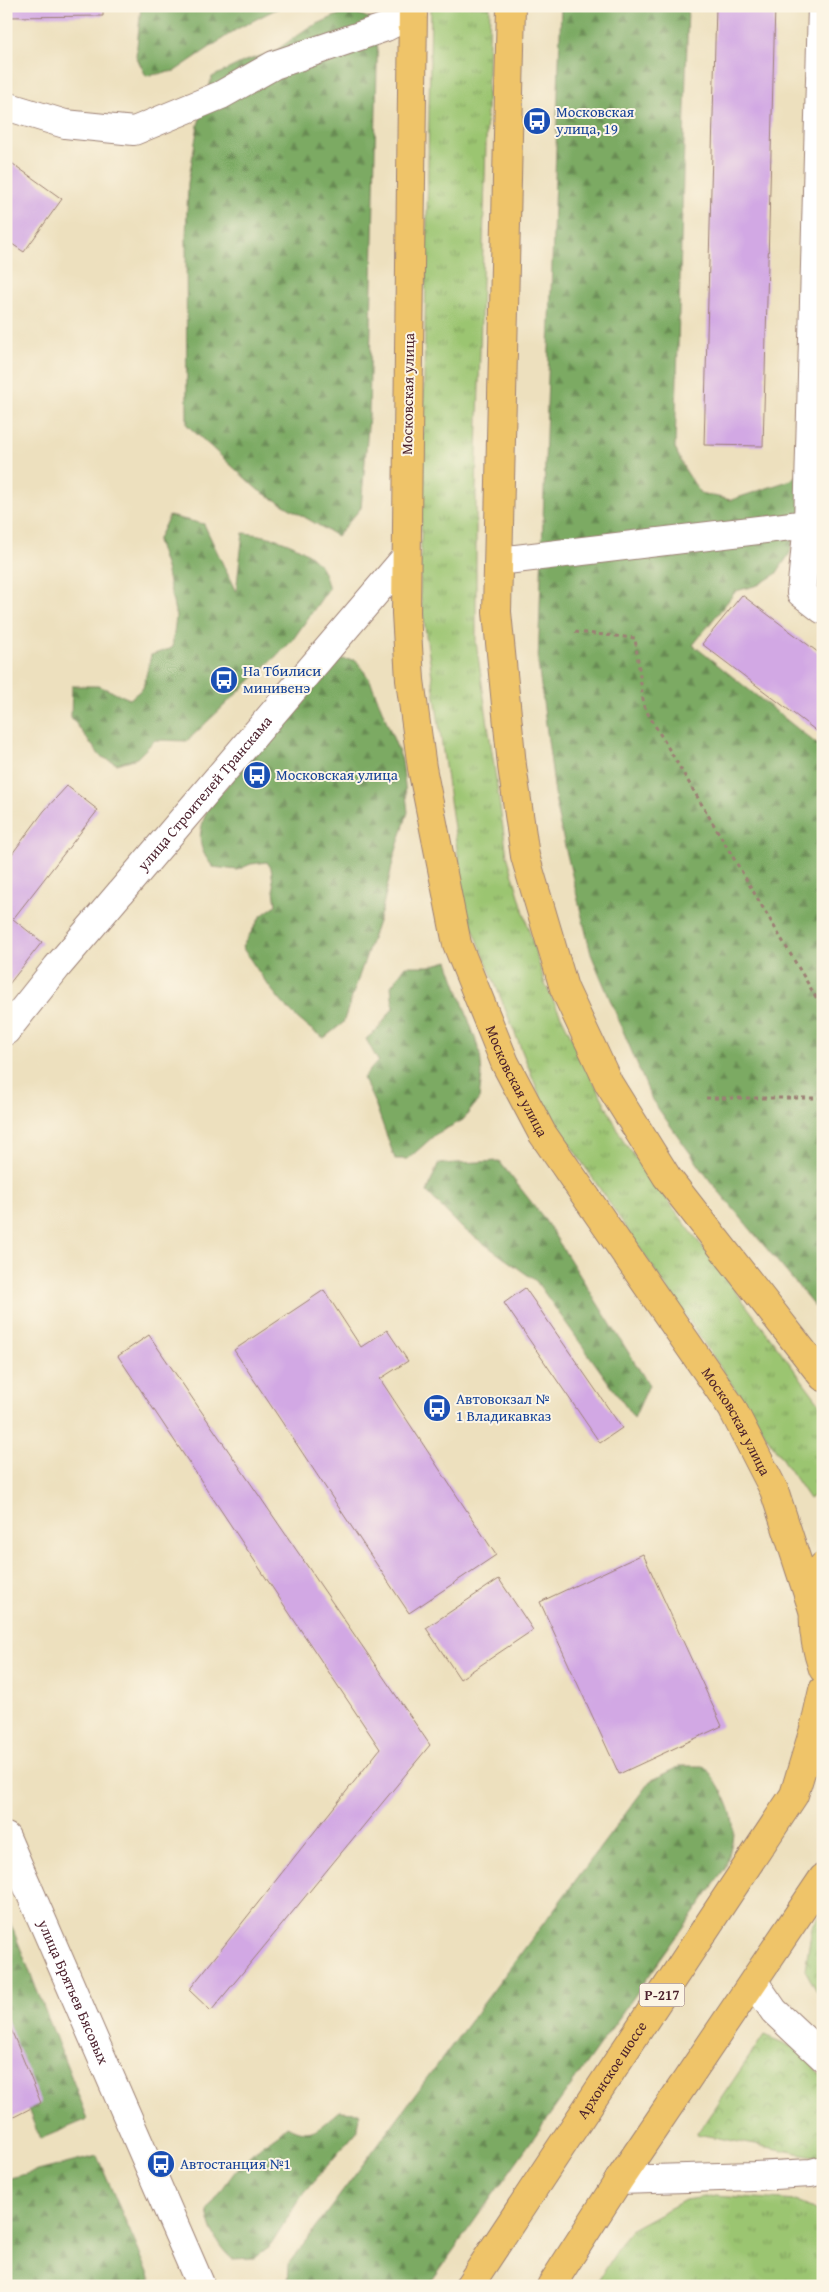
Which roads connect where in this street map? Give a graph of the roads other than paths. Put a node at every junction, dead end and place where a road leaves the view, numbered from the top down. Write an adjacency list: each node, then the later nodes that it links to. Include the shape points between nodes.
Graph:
1 (511, 6): 7 (main road)
2 (822, 6): 5 (street)
3 (413, 10): 4 (street, via 386,27 274,65 221,95 134,131 65,124); 6 (main road, Московская улица)
4 (6, 106)
5 (815, 527): 7 (street); 8 (street, via 801,593)
6 (406, 557): 9 (street, улица Строителей Транскама); 12 (main road, Московская улица, via 411,690 424,777 457,944 505,1063 542,1133 732,1408 774,1490)
7 (499, 561): 10 (main road, via 497,612 512,766 525,856 564,988 609,1084 667,1177)
8 (823, 610)
9 (6, 1031)
10 (823, 1377)
11 (823, 1566): 12 (main road, via 814,1594)
12 (814, 1613): 13 (main road, via 813,1638)
13 (823, 1669)
14 (823, 1690): 22 (main road, Архонское шоссе / Р-217, via 794,1795)
15 (6, 1837): 21 (street, улица Брятьев Бясовых)
16 (823, 1878): 17 (main road)
17 (754, 1982): 18 (street, via 774,2011); 20 (main road)
18 (823, 2058)
19 (823, 2170): 20 (street, via 771,2176)
20 (619, 2180): 23 (main road)
21 (201, 2286)
22 (469, 2286)
23 (551, 2286)

